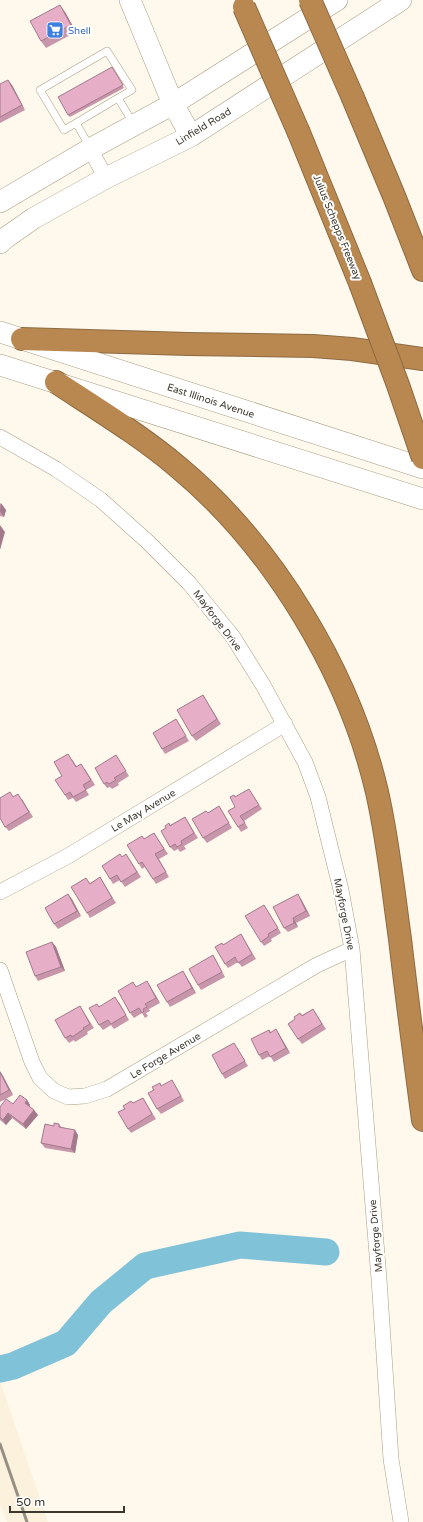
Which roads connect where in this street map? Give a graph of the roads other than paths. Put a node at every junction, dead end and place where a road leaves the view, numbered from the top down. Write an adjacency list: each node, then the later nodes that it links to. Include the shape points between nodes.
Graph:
1 (130, 0): 7 (main road)
2 (310, 0): 15 (highway, bridge)
3 (337, 0): 7 (main road)
4 (401, 0): 10 (main road, Linfield Road)
5 (242, 3): 22 (highway, Julius Schepps Freeway, bridge, via 299,133 360,283)
6 (118, 98): 8 (lane); 8 (lane, via 132,90 107,51 40,90 64,130); 9 (lane)
7 (173, 104): 9 (main road); 10 (main road)
8 (76, 123): 11 (lane)
9 (134, 125): 11 (main road)
10 (191, 136): 12 (main road, Linfield Road)
11 (90, 149): 12 (street); 13 (main road)
12 (106, 178): 14 (main road, Linfield Road, via 34,218)
13 (0, 202)
14 (0, 243)
15 (423, 270)
16 (0, 332): 17 (main road, East Illinois Avenue)
17 (22, 339): 18 (highway, via 313,346); 23 (main road, East Illinois Avenue)
18 (423, 359)
19 (0, 364): 20 (main road)
20 (56, 382): 24 (main road); 29 (highway, via 135,434 178,467 216,503 279,578 317,638 360,734 377,790 388,846)
21 (0, 437): 25 (street, Mayforge Drive, via 56,468 101,500 164,557 233,637)
22 (423, 458)
23 (423, 468)
24 (423, 499)
25 (284, 724): 26 (street, Le May Avenue, via 68,856); 27 (street, Mayforge Drive, via 305,762 318,797 341,890)
26 (0, 892)
27 (352, 949): 28 (street, Le Forge Avenue, via 317,965 107,1089 85,1096 68,1097 54,1091 40,1078); 30 (street, Mayforge Drive, via 391,1459)
28 (0, 970)
29 (423, 1120)
30 (400, 1522)

